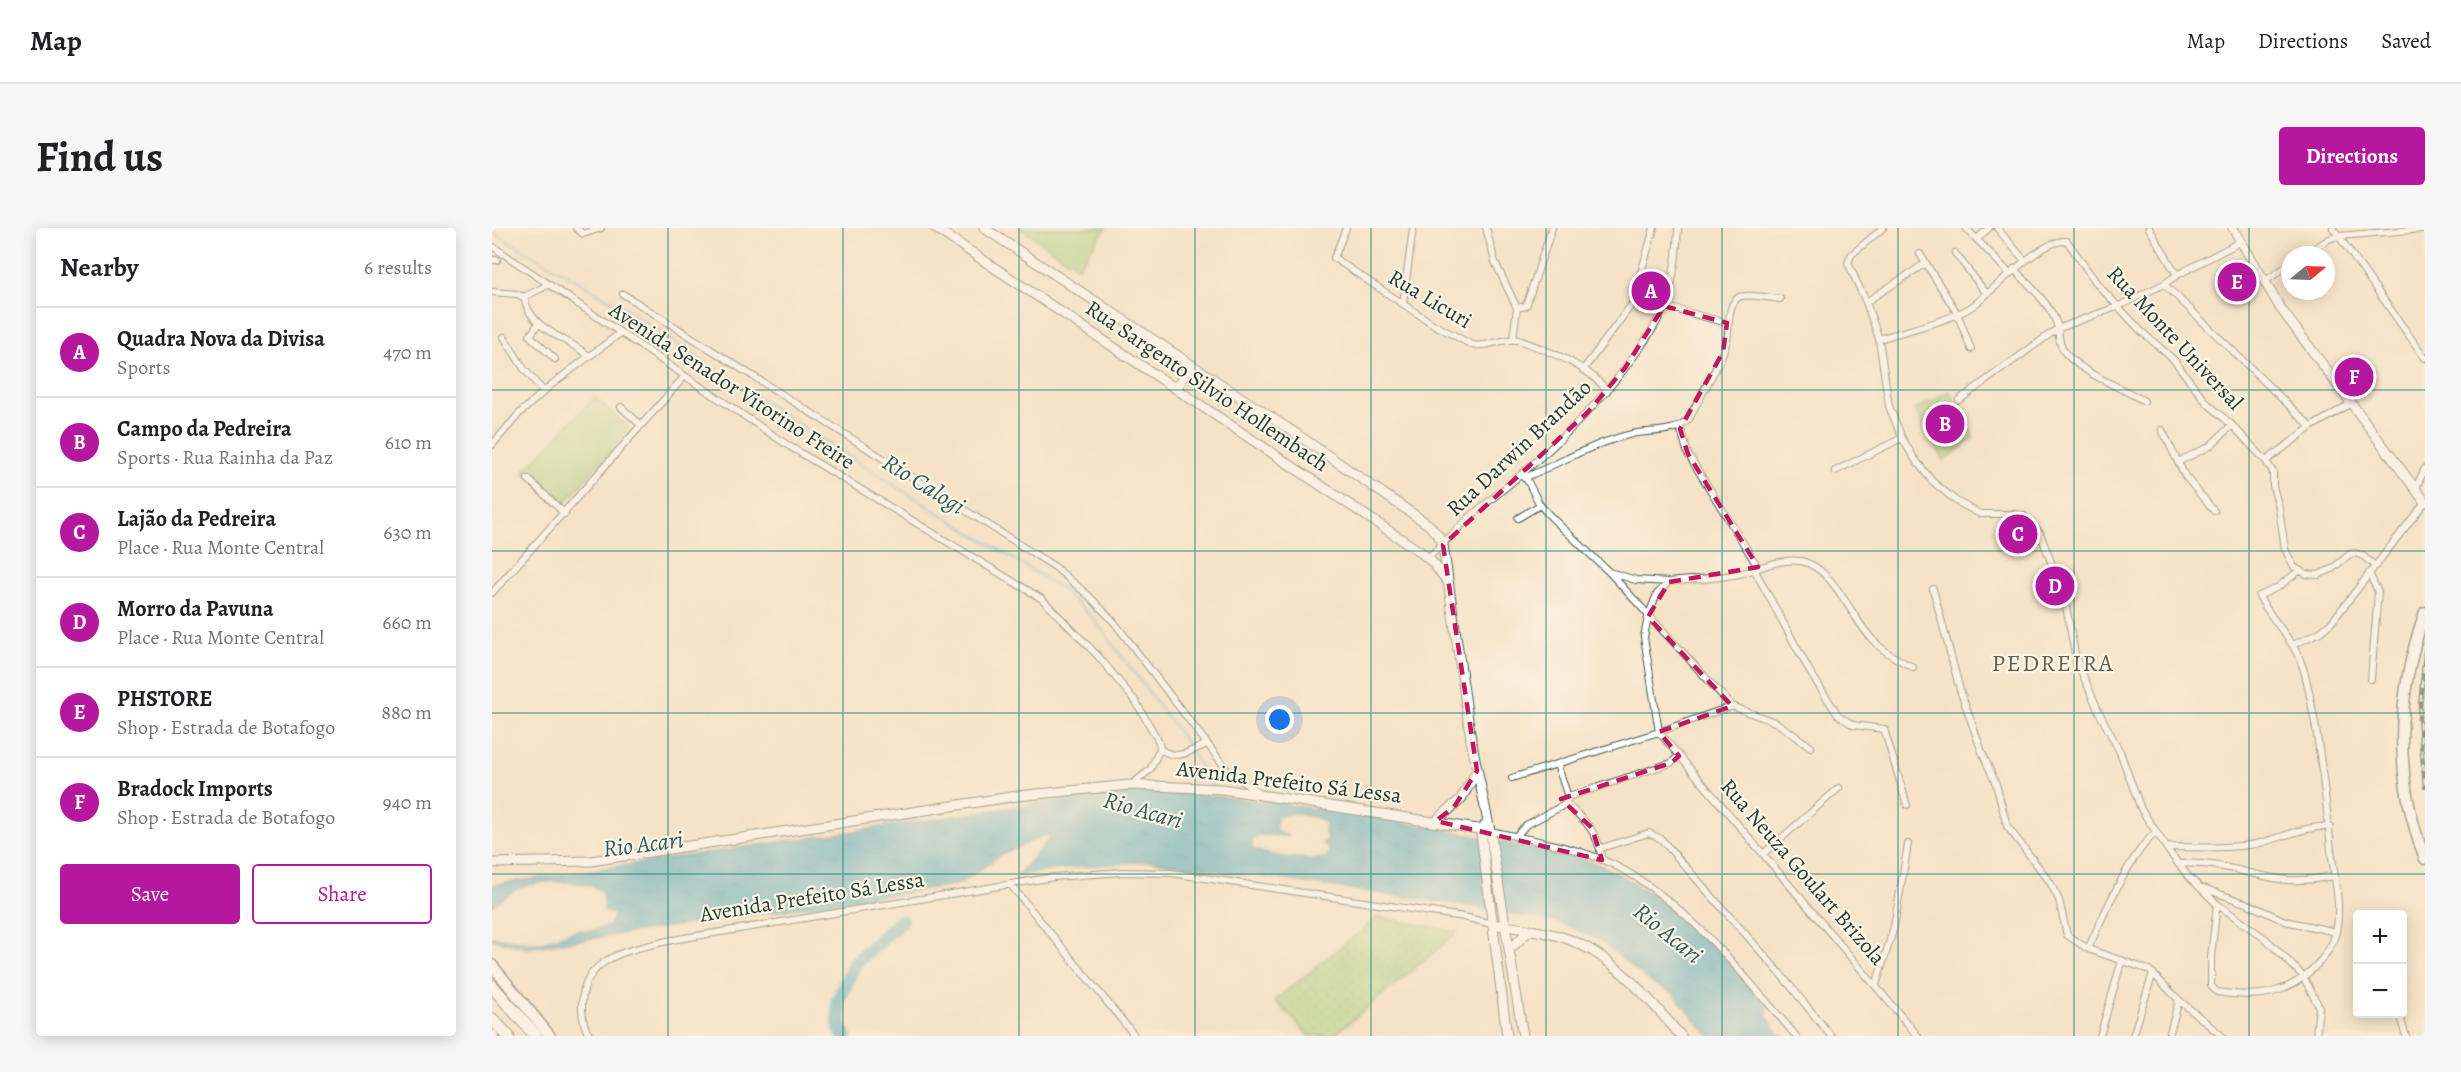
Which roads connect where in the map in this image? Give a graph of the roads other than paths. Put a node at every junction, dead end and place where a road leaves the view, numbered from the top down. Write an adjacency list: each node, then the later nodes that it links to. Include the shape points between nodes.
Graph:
1 (576, 228): 2 (street, via 583,234)
2 (602, 228)
3 (935, 228): 19 (main road, Rua Sargento Silvio Hollembach)
4 (984, 228): 57 (main road, Rua Sargento Silvio Hollembach)
5 (1346, 228): 41 (street, Rua Licuri, via 1334,258)
6 (1413, 228): 41 (street)
7 (1486, 228): 44 (street, via 1495,262)
8 (1552, 228): 44 (street, via 1526,306)
9 (1654, 228): 58 (street, via 1632,304)
10 (1678, 228): 42 (street, Rua Darwin Brandão, via 1673,276)
11 (1882, 228): 40 (street, via 1851,255 1848,266)
12 (1966, 228): 21 (street)
13 (1989, 228): 21 (street)
14 (1997, 228): 27 (street)
15 (2149, 228): 31 (street)
16 (2233, 228): 22 (main road)
17 (2333, 228): 20 (street)
18 (2425, 229): 20 (street)
19 (946, 231): 60 (main road, Rua Sargento Silvio Hollembach)
20 (2338, 237): 24 (street); 55 (street)
21 (1977, 239): 30 (street)
22 (2240, 242): 31 (street); 32 (main road)
23 (492, 246): 33 (street, Avenida Senador Vitorino Freire)
24 (2319, 246)
25 (1955, 253): 37 (street)
26 (1920, 254): 28 (street)
27 (2025, 261): 30 (street); 43 (street, Rua Monte Universal, via 2060,240 2068,242 2098,285)
28 (1926, 263): 40 (street); 45 (street)
29 (2281, 270): 32 (street)
30 (2011, 271): 37 (street); 48 (street, via 2048,307)
31 (2177, 275): 34 (street)
32 (2263, 282): 65 (main road)
33 (548, 285): 38 (street); 49 (street, Avenida Senador Vitorino Freire)
34 (2164, 285): 43 (street); 70 (street)
35 (492, 292): 38 (street)
36 (623, 294): 105 (street, Avenida Senador Vitorino Freire, via 1055,567 1114,622)
37 (1987, 294): 45 (street)
38 (524, 297): 47 (street)
39 (1780, 298): 46 (street, via 1739,297)
40 (1866, 302): 52 (street)
41 (1403, 304): 51 (street, Rua Licuri, via 1472,345)
42 (1664, 306): 46 (street); 61 (street, Rua Darwin Brandão, via 1643,344)
43 (2119, 306): 48 (street); 68 (street, Rua Monte Universal)
44 (1517, 308): 51 (street)
45 (1957, 314): 52 (street); 53 (street)
46 (1727, 323): 69 (street, via 1729,333 1723,352 1689,419)
47 (538, 324): 54 (street); 56 (street, via 530,336)
48 (2057, 329): 63 (street); 64 (street, via 2065,353 2091,373)
49 (619, 334): 54 (street); 59 (street, Avenida Senador Vitorino Freire)
50 (504, 337): 62 (street)
51 (1513, 339): 58 (street)
52 (1879, 339): 72 (street, via 1889,406)
53 (1971, 349)
54 (589, 356): 62 (street)
55 (2425, 358)
56 (555, 359)
57 (1192, 365): 60 (main road); 87 (main road, Rua Sargento Silvio Hollembach, via 1429,525)
58 (1583, 370): 61 (street)
59 (685, 376): 67 (street); 107 (street, Avenida Senador Vitorino Freire, via 789,446 1042,599 1136,702)
60 (1176, 389): 88 (main road, Rua Sargento Silvio Hollembach)
61 (1607, 391): 80 (street, Rua Darwin Brandão)
62 (544, 392): 73 (street)
63 (1959, 400)
64 (2144, 401)
65 (2350, 404): 70 (street); 81 (main road)
66 (621, 407): 67 (street)
67 (641, 425): 85 (street)
68 (2232, 425): 74 (street, Rua Monte Universal); 75 (street, via 2210,446)
69 (1680, 427): 78 (street, via 1631,434 1596,445); 90 (street, via 1688,454)
70 (2310, 427): 74 (street)
71 (2162, 430): 75 (street)
72 (1902, 438): 77 (street); 119 (street, via 1932,481 1956,501 1980,514 2024,516 2040,533 2064,597 2076,659 2120,752 2134,792)
73 (492, 445)
74 (2266, 461): 91 (street, via 2272,472 2284,549)
75 (2178, 462): 84 (street)
76 (2425, 468): 81 (street)
77 (1835, 471)
78 (1526, 478): 80 (street); 83 (street)
79 (528, 479): 85 (street)
80 (1515, 482): 87 (street, Rua Darwin Brandão, via 1471,516)
81 (2415, 490): 82 (main road)
82 (2425, 502): 89 (street)
83 (1540, 505): 86 (street); 92 (street)
84 (2214, 511)
85 (565, 514): 97 (street)
86 (1518, 518)
87 (1443, 545): 88 (street, Rua Darwin Brandão); 95 (main road, Rua Sargento Silvio Hollembach)
88 (1428, 558): 95 (main road, Rua Sargento Silvio Hollembach)
89 (2374, 565): 91 (street, via 2353,553 2324,573 2312,576); 93 (street)
90 (1756, 568): 94 (street); 101 (street, via 1795,561 1817,568 1878,645); 116 (street, via 1810,672 1838,715 1853,725 1884,729)
91 (2299, 571): 100 (street, via 2259,596)
92 (1609, 572): 94 (street, via 1636,580); 99 (street)
93 (2369, 573): 100 (street, via 2331,623); 102 (street, via 2378,592)
94 (1669, 582): 99 (street, via 1658,594)
95 (1449, 584): 110 (main road, Rua Sargento Silvio Hollembach)
96 (1933, 589): 138 (street, via 1960,690 1996,783 2007,826 2050,882 2059,900 2067,935)
97 (492, 593)
98 (2425, 612): 126 (main road, via 2406,675 2402,734 2410,805)
99 (1648, 617): 103 (street); 104 (street, via 1644,637)
100 (2293, 645): 118 (street, via 2308,687)
101 (1913, 667)
102 (2371, 679)
103 (1732, 706): 104 (street); 106 (street, via 1777,723)
104 (1659, 732): 108 (street, Rua Neuza Goulart Brizola); 109 (street)
105 (1207, 744): 107 (street, via 1173,756); 114 (street, Avenida Senador Vitorino Freire, via 1228,771)
106 (1810, 747)
107 (1160, 749): 112 (street, via 1150,770)
108 (1679, 756): 115 (street, via 1671,763); 125 (street, Rua Neuza Goulart Brizola)
109 (1557, 764): 111 (street); 115 (street)
110 (1477, 771): 117 (main road, via 1461,799); 120 (main road, Rua Sargento Silvio Hollembach)
111 (1512, 778)
112 (1130, 785): 114 (main road, Avenida Prefeito Sá Lessa); 128 (main road, Avenida Prefeito Sá Lessa, via 1017,796 591,861)
113 (1839, 788): 125 (street)
114 (1261, 794): 117 (main road, Avenida Prefeito Sá Lessa)
115 (1567, 800): 121 (street, via 1526,825); 124 (street, via 1592,828)
116 (1907, 805)
117 (1436, 821): 120 (main road, Avenida Prefeito Sá Lessa)
118 (2331, 827): 123 (street, via 2316,827 2238,847); 130 (street)
119 (2156, 832): 123 (street); 138 (street, via 2123,879)
120 (1486, 833): 121 (street, Avenida Prefeito Sá Lessa); 134 (main road, Rua Sargento Silvio Hollembach); 135 (main road)
121 (1516, 836): 127 (street, Avenida Prefeito Sá Lessa)
122 (1908, 844): 144 (street, via 1894,927)
123 (2167, 847): 129 (street)
124 (1601, 848): 127 (street); 159 (street, via 1649,833 1662,839)
125 (1763, 854): 144 (street, Rua Neuza Goulart Brizola)
126 (2425, 859)
127 (1602, 860): 158 (street, Avenida Prefeito Sá Lessa, via 1671,903 1714,943)
128 (492, 863)
129 (2178, 864): 130 (street, via 2221,865 2299,881); 132 (street)
130 (2334, 876): 137 (street)
131 (1010, 884): 134 (street, Avenida Prefeito Sá Lessa, via 1122,872 1171,873); 153 (street, Avenida Prefeito Sá Lessa, via 672,940 611,956 598,964 582,997 582,1016); 154 (street)
132 (2200, 887): 133 (street); 137 (street, via 2285,921)
133 (2217, 904): 143 (street, via 2267,940); 143 (street, via 2211,957 2213,990 2266,993)
134 (1491, 920): 135 (main road, Avenida Prefeito Sá Lessa); 155 (main road, Rua Sargento Silvio Hollembach)
135 (1504, 922): 136 (main road, Avenida Prefeito Sá Lessa); 139 (main road)
136 (1529, 931): 139 (main road); 157 (main road, Avenida Prefeito Sá Lessa, via 1562,937 1593,951 1637,987)
137 (2336, 932): 143 (street, via 2323,957)
138 (2088, 949): 140 (street)
139 (1509, 950): 156 (main road)
140 (2122, 960): 142 (street); 161 (street)
141 (492, 965): 152 (main road)
142 (2153, 973): 146 (street); 162 (street)
143 (2303, 976): 165 (street, via 2319,1007)
144 (1876, 985): 160 (street, Rua Neuza Goulart Brizola)
145 (492, 986): 151 (highway)
146 (2179, 1000): 149 (street); 163 (street)
147 (492, 1018): 150 (highway)
148 (2400, 1018): 166 (street)
149 (2212, 1032): 164 (street)
150 (508, 1036)
151 (536, 1036)
152 (549, 1036)
153 (590, 1036)
154 (1135, 1036)
155 (1507, 1036)
156 (1522, 1036)
157 (1681, 1036)
158 (1796, 1036)
159 (1831, 1036)
160 (1918, 1036)
161 (2100, 1036)
162 (2133, 1036)
163 (2169, 1036)
164 (2222, 1036)
165 (2316, 1036)
166 (2406, 1036)

